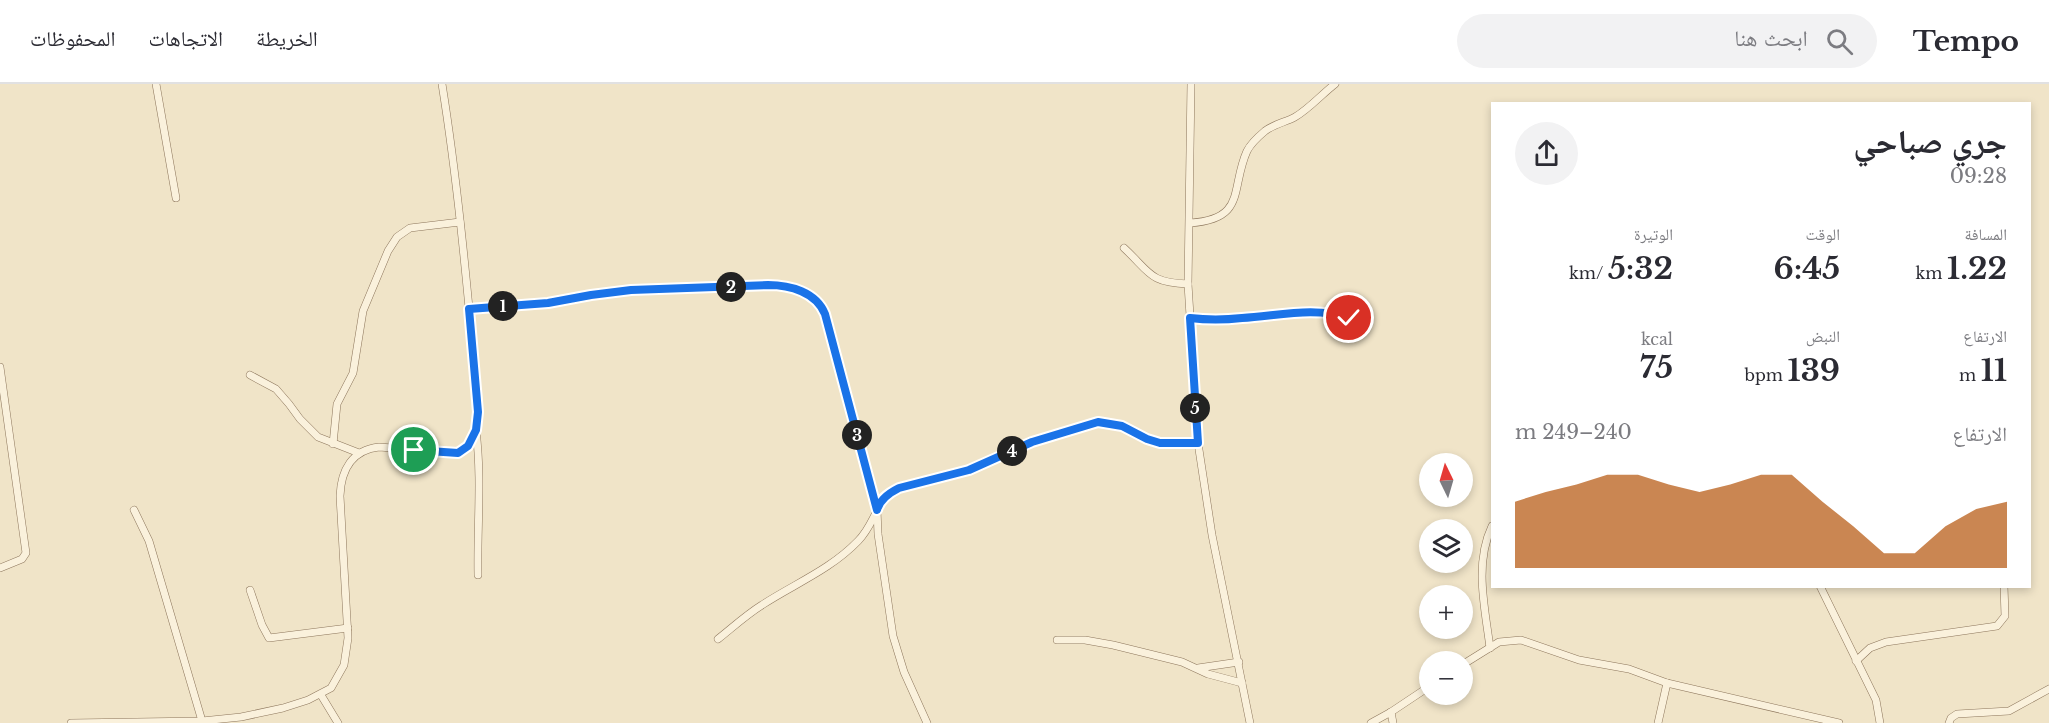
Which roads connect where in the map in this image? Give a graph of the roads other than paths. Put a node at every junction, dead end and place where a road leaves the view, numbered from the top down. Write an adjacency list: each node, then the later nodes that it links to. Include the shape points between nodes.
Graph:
1 (156, 84): 5 (street)
2 (442, 84): 6 (street)
3 (1191, 84): 7 (street)
4 (1335, 84): 7 (street, via 1297,116 1267,129 1247,150 1238,189 1221,215)
5 (176, 198)
6 (460, 222): 10 (street); 17 (street, via 410,228 397,237 388,251 363,311 353,373 337,404)
7 (1190, 223): 9 (street)
8 (1124, 248): 9 (street, via 1153,278 1169,284)
9 (1188, 284): 11 (street)
10 (469, 309): 15 (street, via 478,412); 20 (street, via 548,303 631,290 780,285 804,292 825,314)
11 (1190, 318): 12 (street, via 1217,320 1320,312); 16 (street)
12 (1349, 318)
13 (0, 367): 22 (street, via 26,553 22,559)
14 (250, 375): 17 (street, via 276,389 318,437)
15 (476, 430): 18 (street, via 468,446 458,453 379,447); 23 (street, via 480,499)
16 (1198, 443): 20 (street, via 1160,443 1122,426 1098,422 1032,442 969,470 899,488); 33 (street, via 1212,535)
17 (333, 444): 18 (street)
18 (359, 453): 27 (street, via 345,468 340,482)
19 (134, 510): 42 (street, via 149,541)
20 (877, 510): 28 (street, via 867,531 840,558 760,606); 45 (street, via 893,636)
21 (1491, 530): 30 (street, via 1481,582)
22 (0, 568)
23 (478, 575)
24 (1821, 588): 32 (street)
25 (2004, 588): 32 (street, via 2005,616 1996,626 1886,642 1870,648)
26 (250, 590): 27 (street, via 268,638)
27 (348, 628): 39 (street, via 344,665 331,688)
28 (718, 639)
29 (1057, 640): 34 (street, via 1113,645)
30 (1490, 648): 31 (street); 36 (street, via 1499,642 1521,639 1579,660 1629,669)
31 (1473, 658)
32 (1856, 661): 51 (street, via 1875,700)
33 (1239, 662): 34 (street); 35 (street)
34 (1195, 669): 35 (street)
35 (1242, 683): 46 (street)
36 (1666, 683): 49 (street); 50 (street)
37 (2049, 689): 41 (street, via 2015,708)
38 (1419, 693): 40 (street)
39 (321, 695): 42 (street, via 262,714); 44 (street)
40 (1391, 712): 47 (street); 48 (street)
41 (1996, 713): 52 (street, via 1957,714); 53 (street)
42 (202, 722): 43 (street)
43 (71, 723)
44 (338, 723)
45 (927, 723)
46 (1250, 723)
47 (1371, 723)
48 (1393, 723)
49 (1658, 723)
50 (1839, 723)
51 (1880, 723)
52 (1949, 723)
53 (1997, 723)

